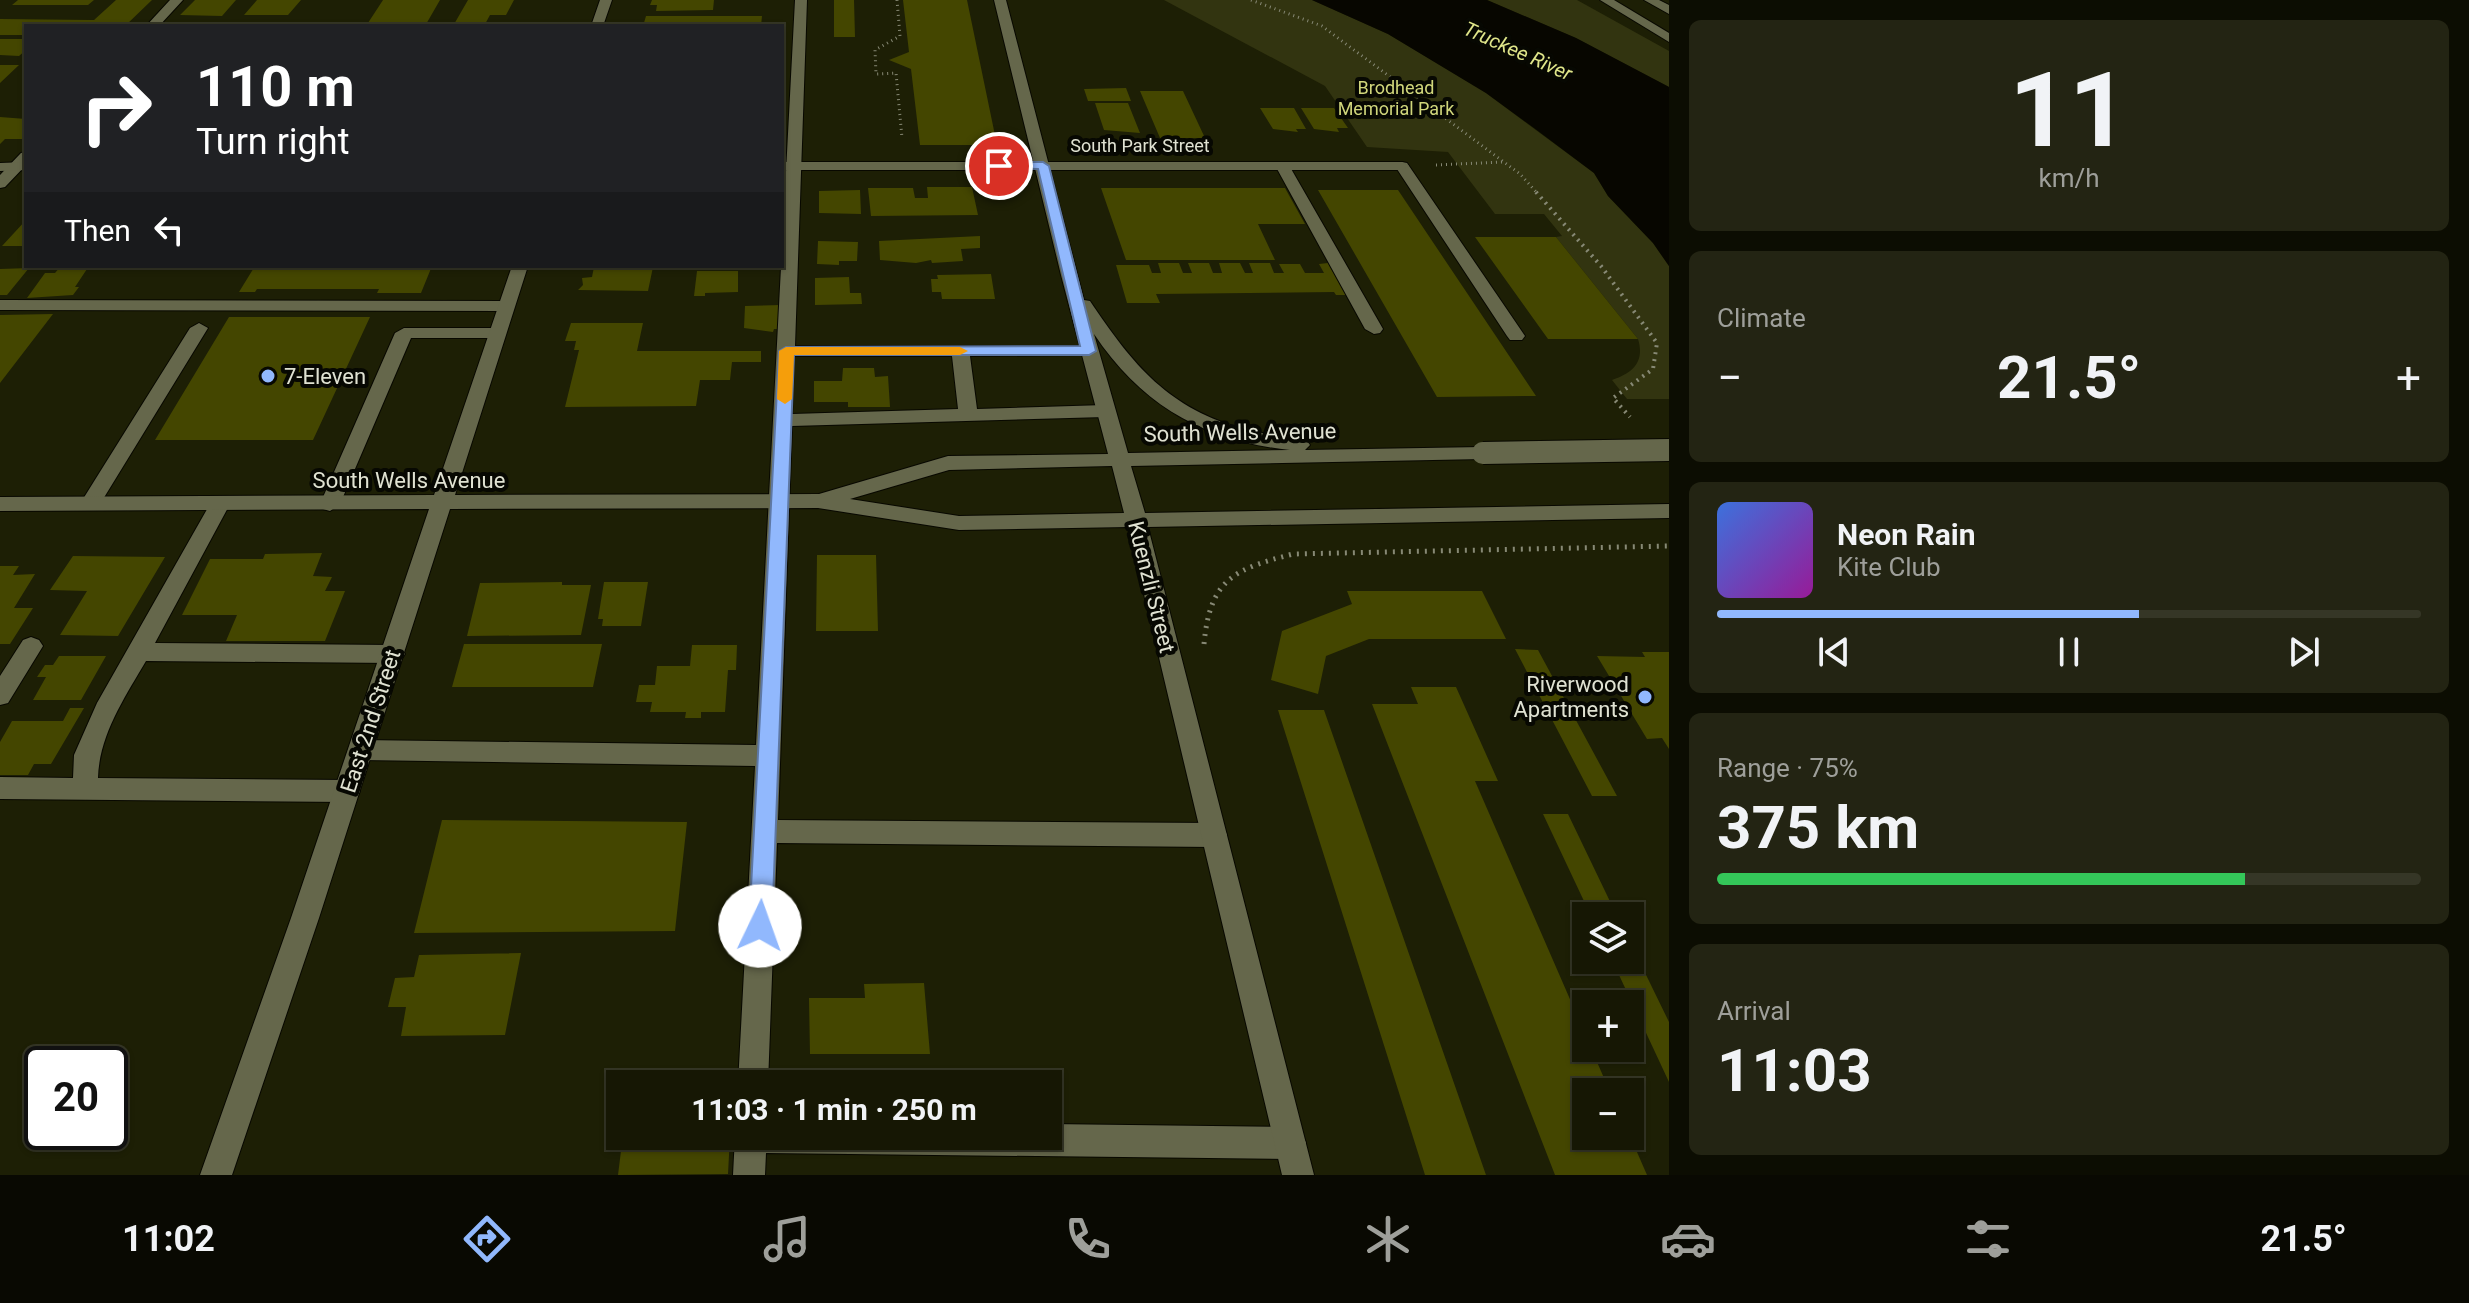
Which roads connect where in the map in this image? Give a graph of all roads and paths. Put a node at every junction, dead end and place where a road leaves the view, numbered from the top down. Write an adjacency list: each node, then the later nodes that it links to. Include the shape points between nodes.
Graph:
1 (177, 0): 10 (main road)
2 (606, 0): 11 (main road)
3 (801, 0): 16 (main road)
4 (897, 0): 13 (path, via 900,36 875,50 874,70 896,73)
5 (1000, 0): 17 (main road, Kuenzli Street)
6 (1251, 0): 14 (path, via 1322,26)
7 (1606, 0): 12 (main road)
8 (1650, 0): 9 (main road)
9 (1669, 10)
10 (154, 24)
11 (598, 24)
12 (1669, 38)
13 (902, 147)
14 (1503, 162): 18 (path); 35 (path, via 1520,174 1601,266 1657,343 1653,369 1613,398)
15 (23, 163): 19 (main road); 21 (main road)
16 (788, 166): 17 (main road, South Park Street); 30 (main road)
17 (1043, 166): 20 (main road, South Park Street); 23 (main road, Kuenzli Street)
18 (1402, 166): 20 (main road, South Park Street); 29 (main road)
19 (0, 167)
20 (1283, 167): 27 (main road)
21 (0, 184)
22 (519, 268): 25 (main road, East 2nd Street)
23 (1072, 287): 32 (main road, Kuenzli Street); 38 (main road, via 1113,350 1144,384 1189,414 1284,444)
24 (0, 305): 25 (main road)
25 (506, 306): 28 (main road, East 2nd Street)
26 (199, 328): 43 (main road)
27 (1374, 329)
28 (497, 333): 45 (main road, via 404,333); 46 (main road, East 2nd Street)
29 (1516, 336)
30 (786, 351): 31 (main road); 36 (main road)
31 (960, 351): 32 (main road); 34 (main road)
32 (1089, 351): 33 (main road, Kuenzli Street)
33 (1105, 411): 34 (main road); 39 (main road, Kuenzli Street)
34 (968, 415): 36 (main road)
35 (1632, 419)
36 (784, 420): 41 (main road)
37 (1669, 450): 38 (main road, South Wells Avenue, bridge)
38 (1405, 454): 39 (main road, South Wells Avenue)
39 (1118, 458): 40 (main road, South Wells Avenue, via 948,463); 48 (main road, Kuenzli Street)
40 (818, 501): 41 (main road, South Wells Avenue); 48 (main road, South Wells Avenue, via 959,523)
41 (781, 502): 46 (main road, South Wells Avenue); 56 (main road)
42 (0, 504): 43 (main road, South Wells Avenue)
43 (90, 504): 44 (main road, South Wells Avenue)
44 (220, 504): 45 (main road, South Wells Avenue); 52 (main road)
45 (330, 504): 46 (main road, South Wells Avenue)
46 (443, 504): 53 (main road, East 2nd Street)
47 (1669, 511): 48 (main road, South Wells Avenue)
48 (1136, 519): 61 (main road, Kuenzli Street)
49 (1669, 546): 51 (path, via 1293,554 1243,566 1212,594)
50 (31, 646): 54 (main road)
51 (1204, 648)
52 (139, 652): 53 (main road); 58 (main road, via 86,755)
53 (393, 654): 55 (main road, East 2nd Street)
54 (0, 696)
55 (361, 750): 56 (main road); 59 (main road, East 2nd Street)
56 (768, 756): 60 (main road)
57 (0, 788): 58 (main road)
58 (85, 788): 59 (main road)
59 (347, 791): 66 (main road, East 2nd Street)
60 (765, 831): 61 (main road); 62 (main road)
61 (1214, 835): 64 (main road, Kuenzli Street)
62 (754, 1070)
63 (1062, 1140): 64 (main road)
64 (1290, 1143): 68 (main road, Kuenzli Street)
65 (750, 1150): 67 (main road)
66 (216, 1175)
67 (749, 1175)
68 (1298, 1175)

